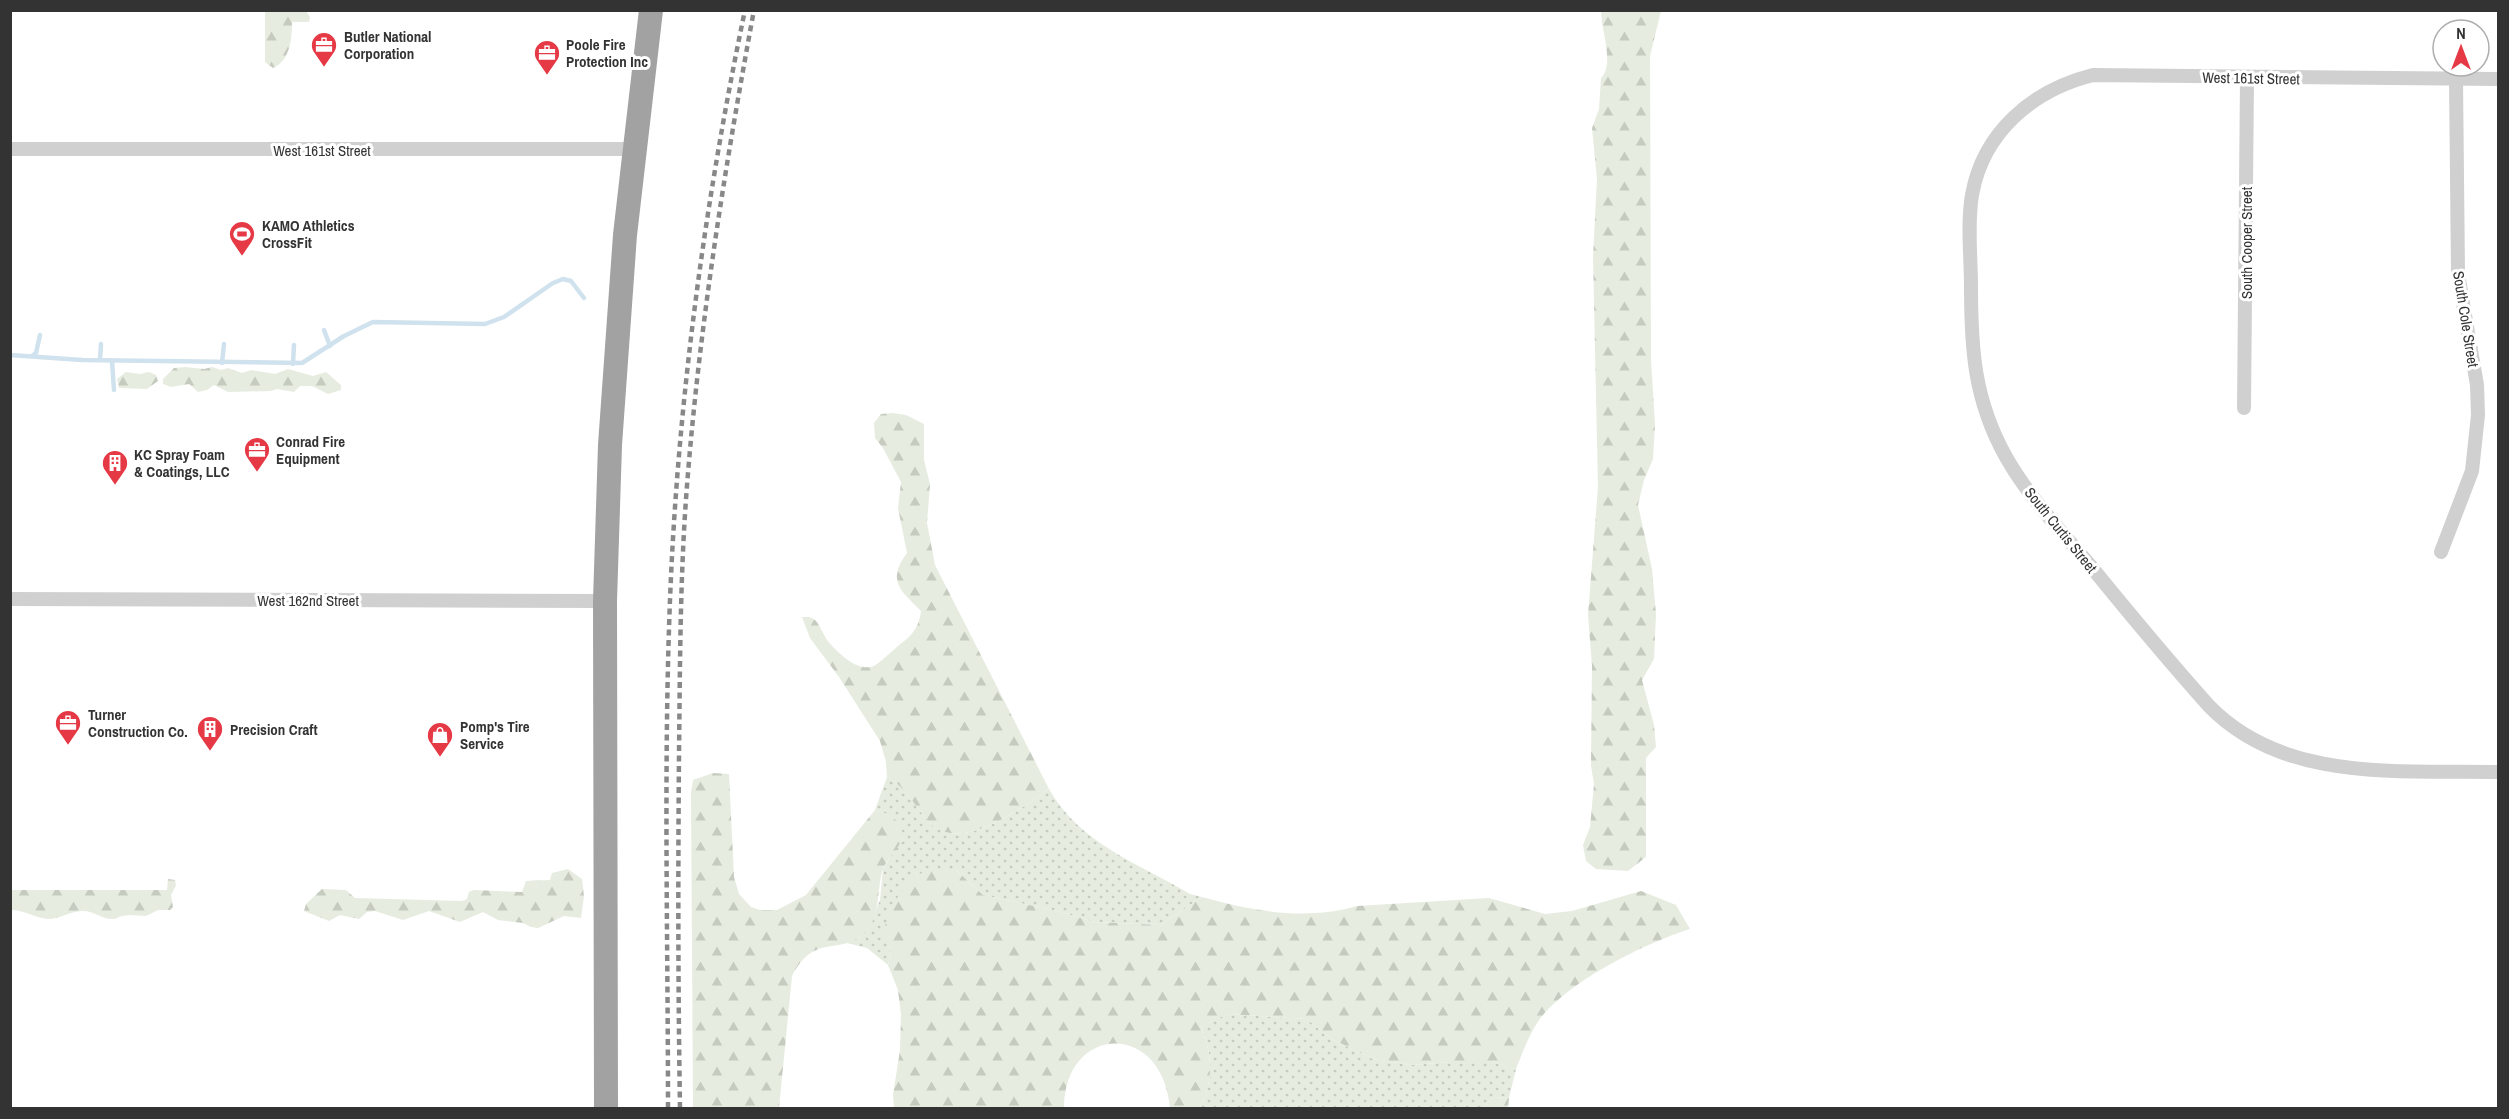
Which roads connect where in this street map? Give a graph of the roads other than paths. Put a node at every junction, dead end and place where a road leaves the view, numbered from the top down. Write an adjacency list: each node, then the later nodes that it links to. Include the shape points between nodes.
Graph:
1 (651, 10): 7 (highway)
2 (2247, 78): 3 (street, West 161st Street); 5 (street, West 161st Street, via 2093,75 2047,91); 8 (street, South Cooper Street)
3 (2456, 79): 4 (street, West 161st Street); 9 (street, South Cole Street, via 2458,274 2477,385 2478,415 2472,471)
4 (2499, 80)
5 (2014, 116): 12 (street, South Curtis Street, via 1996,137 1977,176 1970,208 1971,348 1975,377 1992,429 2015,472 2158,648 2226,724 2258,744 2333,767)
6 (10, 149): 7 (street, West 161st Street)
7 (634, 149): 11 (highway, via 611,423)
8 (2244, 408)
9 (2441, 552)
10 (10, 599): 11 (street, West 162nd Street)
11 (605, 601): 13 (highway)
12 (2499, 772)
13 (606, 1108)

